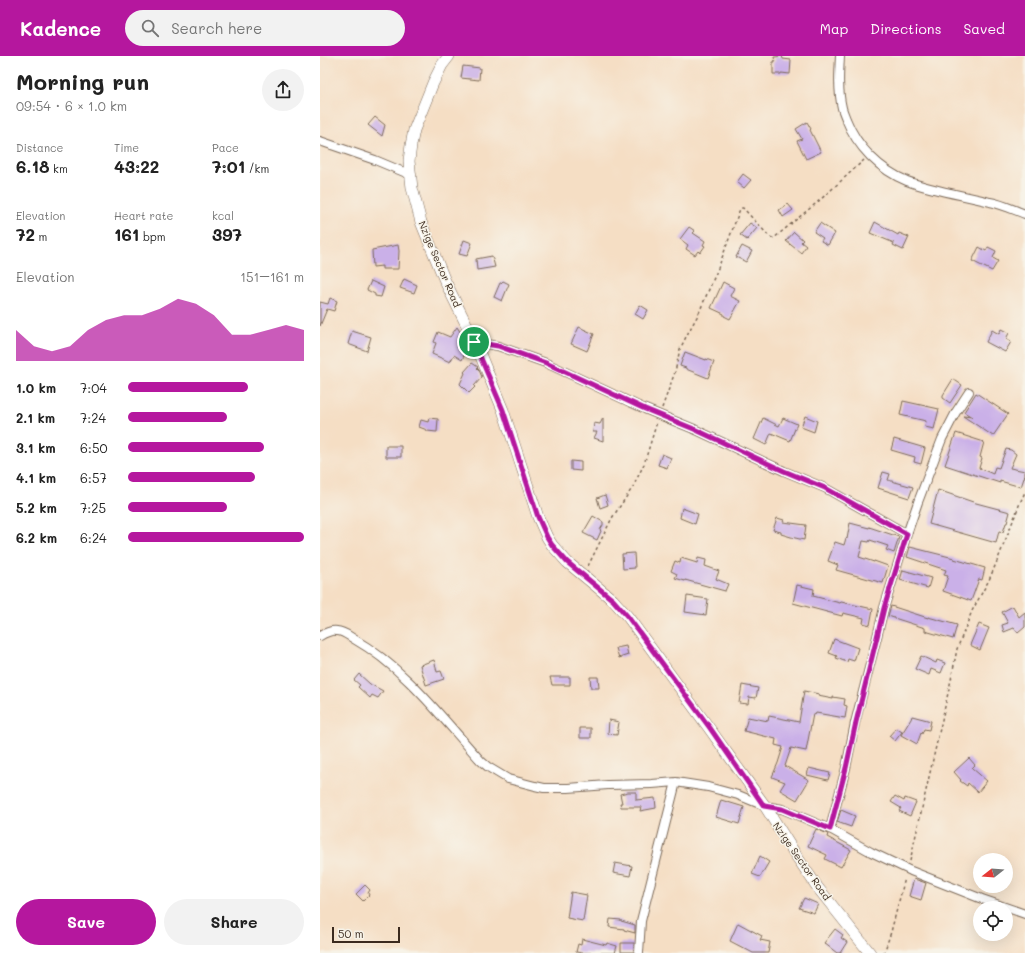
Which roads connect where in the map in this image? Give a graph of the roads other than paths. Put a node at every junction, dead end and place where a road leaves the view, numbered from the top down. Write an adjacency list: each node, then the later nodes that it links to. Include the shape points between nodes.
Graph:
1 (448, 56): 4 (main road, Nzige Sector Road, via 433,83 414,130)
2 (840, 56): 5 (street, via 842,109 851,131 864,150 875,160 908,181 992,202)
3 (320, 141): 4 (street)
4 (411, 175): 6 (main road, Nzige Sector Road, via 421,222)
5 (1025, 214)
6 (474, 342): 8 (street, via 498,346 546,363 825,488); 11 (main road, Nzige Sector Road, via 503,410 547,537 572,567 613,600 628,617)
7 (969, 392): 8 (street, via 942,440)
8 (907, 534): 12 (street, via 878,629)
9 (320, 636): 10 (street, via 337,631 365,646 416,688 481,761 508,779 556,788)
10 (676, 782): 11 (street, via 738,795); 14 (street, via 641,922)
11 (764, 806): 12 (street, via 782,809); 15 (main road, Nzige Sector Road, via 818,888)
12 (830, 829): 13 (street, via 907,869)
13 (1025, 914)
14 (639, 953)
15 (870, 953)

